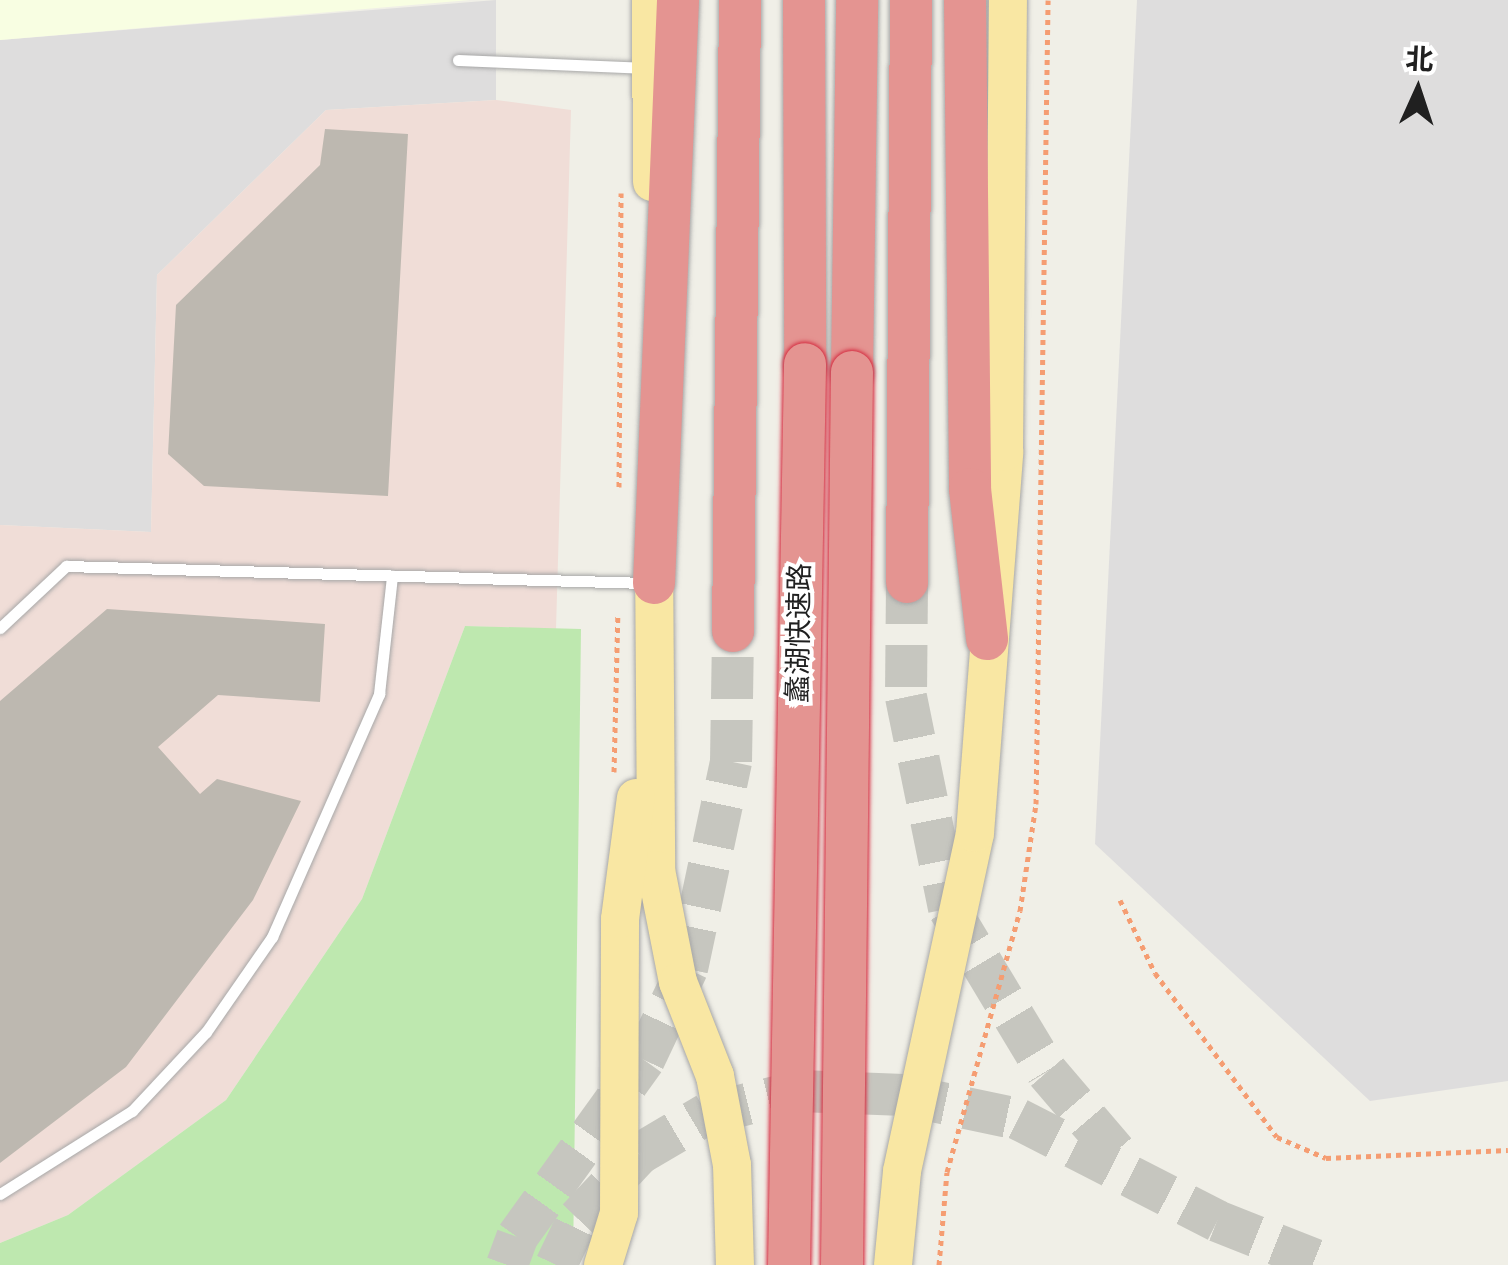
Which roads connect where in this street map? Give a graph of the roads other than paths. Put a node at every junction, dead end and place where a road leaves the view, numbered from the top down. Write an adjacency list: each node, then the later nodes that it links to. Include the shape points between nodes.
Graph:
1 (651, 0): 10 (main road)
2 (678, 0): 13 (highway)
3 (740, 0): 15 (highway)
4 (804, 0): 21 (highway, 蠡湖快速路, bridge)
5 (857, 0): 22 (highway, 蠡湖快速路, bridge)
6 (911, 0): 12 (highway)
7 (965, 0): 16 (highway, via 970,489)
8 (1008, 0): 16 (main road, via 1004,452)
9 (458, 60): 10 (lane)
10 (651, 68): 13 (main road)
11 (392, 576): 13 (lane); 14 (lane, via 66,566); 18 (lane, via 379,694 272,936 206,1032 132,1111)
12 (908, 582)
13 (654, 583): 17 (main road)
14 (0, 628)
15 (733, 632)
16 (987, 639): 23 (main road, via 976,833 902,1171)
17 (654, 652): 19 (main road, via 620,918 618,1213); 20 (main road, via 656,870 678,982 715,1076 732,1165)
18 (0, 1194)
19 (603, 1265)
20 (735, 1265)
21 (789, 1265)
22 (842, 1265)
23 (892, 1265)

